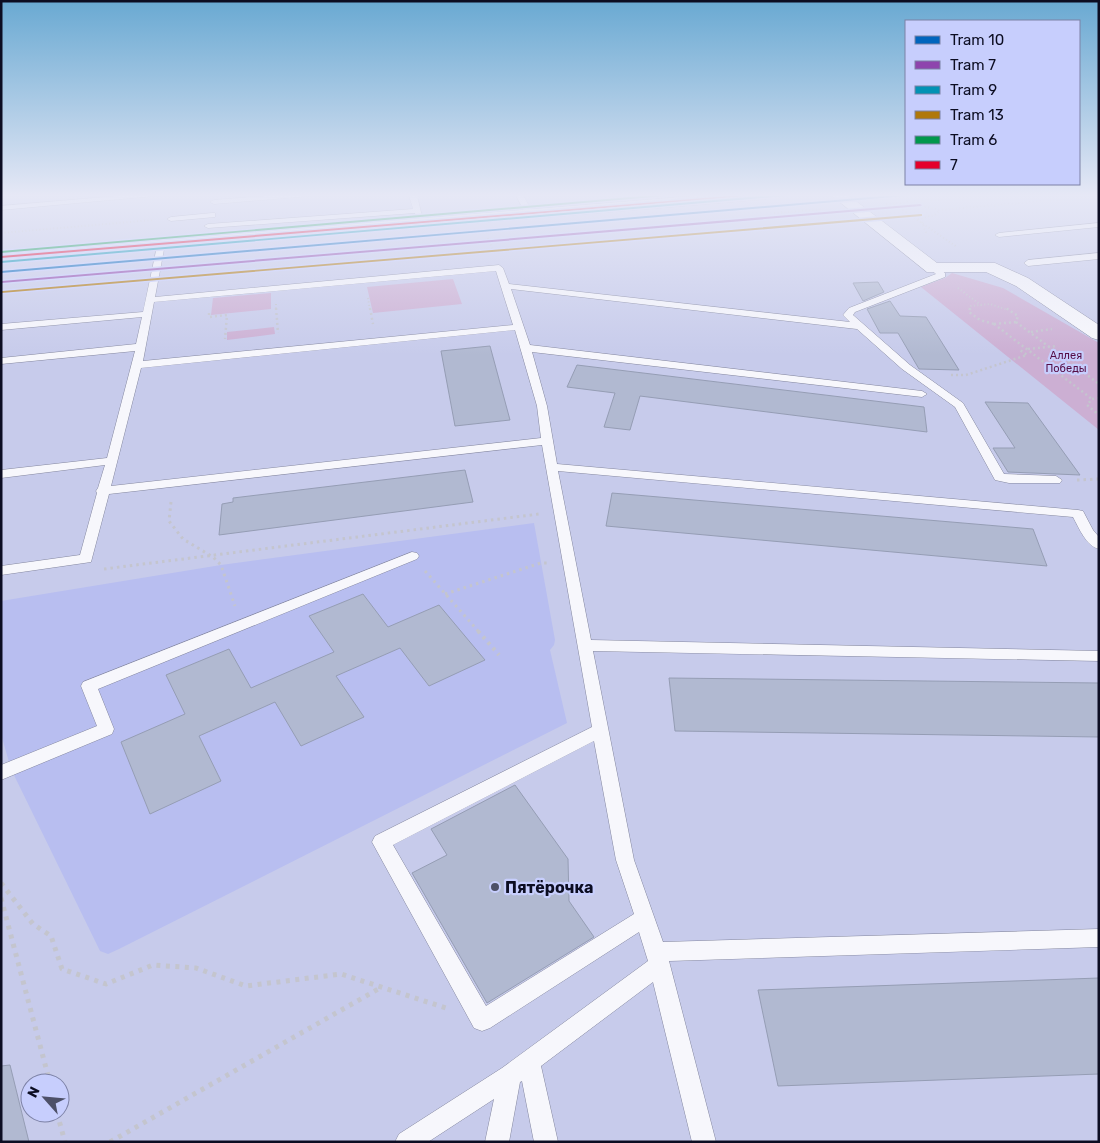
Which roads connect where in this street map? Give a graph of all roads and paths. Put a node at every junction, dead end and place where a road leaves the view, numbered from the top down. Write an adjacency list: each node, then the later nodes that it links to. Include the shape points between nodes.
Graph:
1 (108, 248): 6 (main road)
2 (160, 248): 13 (lane)
3 (908, 248): 9 (street)
4 (1027, 252): 7 (lane)
5 (1099, 256): 7 (lane)
6 (1, 257)
7 (1041, 262): 8 (lane)
8 (1028, 263)
9 (938, 271): 14 (path); 19 (lane, via 852,310 848,315); 22 (street, via 989,268 1022,282)
10 (364, 281): 11 (lane, via 499,268); 12 (lane); 18 (path)
11 (505, 286): 19 (lane); 21 (lane)
12 (275, 289): 13 (lane); 29 (path)
13 (150, 300): 15 (lane)
14 (981, 304): 16 (path, via 1004,307 1018,316); 17 (path, via 971,306 969,312)
15 (147, 314): 20 (lane); 24 (lane)
16 (1016, 322): 17 (path); 25 (path)
17 (994, 324): 28 (path)
18 (373, 326)
19 (860, 326): 33 (lane)
20 (1, 327)
21 (519, 327): 26 (lane); 29 (lane)
22 (1095, 328)
23 (1057, 346): 25 (path)
24 (140, 347): 31 (lane); 32 (lane)
25 (1049, 347): 28 (path); 34 (path)
26 (526, 348): 35 (lane); 39 (lane, via 542,406)
27 (1020, 350): 28 (path); 30 (path); 33 (path, via 1027,355 966,374)
28 (1028, 350): 36 (path)
29 (278, 351): 32 (lane)
30 (1016, 351)
31 (1, 361)
32 (137, 365): 40 (lane)
33 (916, 374): 43 (lane, via 959,405 999,477)
34 (1099, 384)
35 (922, 394)
36 (1092, 398): 37 (path); 38 (path, via 1087,405)
37 (1099, 398)
38 (1099, 415)
39 (546, 441): 41 (lane); 44 (lane)
40 (110, 461): 42 (lane); 45 (lane)
41 (551, 467): 46 (lane); 47 (lane, via 1078,514 1087,532)
42 (1, 474)
43 (1056, 480)
44 (172, 484): 45 (lane); 48 (path, via 169,521 183,539)
45 (102, 492): 52 (lane, via 86,559)
46 (559, 512): 48 (path); 50 (lane)
47 (1099, 545)
48 (214, 556): 51 (path); 54 (path, via 221,565)
49 (412, 556): 53 (path); 59 (lane, via 89,686 106,729)
50 (568, 562): 53 (path, via 541,563); 55 (lane)
51 (98, 570)
52 (1, 571)
53 (446, 594): 56 (path)
54 (235, 605)
55 (584, 645): 57 (lane); 58 (lane)
56 (499, 655)
57 (1099, 656)
58 (600, 730): 62 (lane, via 625,860); 66 (lane, via 381,842)
59 (1, 774)
60 (1, 883): 65 (path, via 33,924 51,936 62,969 106,984 152,965 196,968 246,986 342,974)
61 (1, 898): 68 (path)
62 (645, 918): 64 (lane); 66 (lane)
63 (1099, 938): 64 (lane)
64 (658, 959): 67 (lane); 76 (lane)
65 (381, 987): 66 (path); 72 (path)
66 (482, 1020)
67 (529, 1062): 69 (lane); 75 (lane)
68 (47, 1073)
69 (510, 1076): 73 (lane); 74 (lane)
70 (60, 1123): 71 (path)
71 (65, 1142)
72 (110, 1142)
73 (408, 1142)
74 (496, 1142)
75 (546, 1142)
76 (704, 1142)

